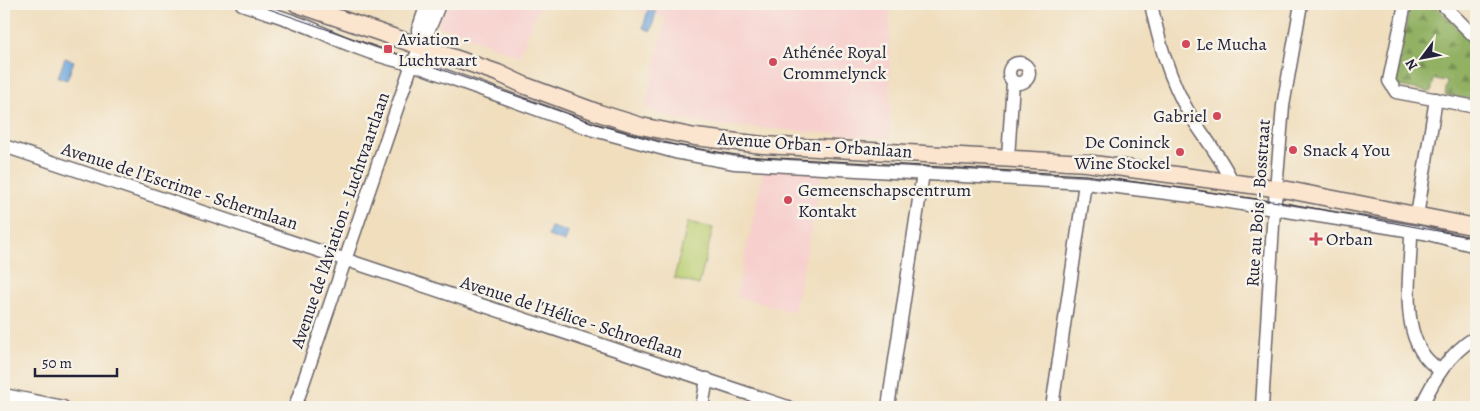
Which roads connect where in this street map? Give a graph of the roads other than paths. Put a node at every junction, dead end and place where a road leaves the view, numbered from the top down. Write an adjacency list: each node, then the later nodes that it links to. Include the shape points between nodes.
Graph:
1 (242, 4): 11 (street, Avenue Orban - Orbanlaan, via 319,31 339,42)
2 (297, 4): 10 (street, Avenue Orban - Orbanlaan)
3 (428, 4): 10 (street, Avenue de l'Aviation - Luchtvaartlaan, via 418,30)
4 (439, 4): 10 (street, Avenue de l'Aviation - Luchtvaartlaan, via 429,34)
5 (1151, 4): 19 (street, via 1160,44 1176,86)
6 (1301, 4): 21 (street, Rue au Bois - Bosstraat, via 1283,106)
7 (1405, 4): 13 (street, via 1389,81 1396,92)
8 (1442, 4): 9 (street)
9 (1476, 38)
10 (420, 46): 11 (street, Avenue de l'Aviation - Luchtvaartlaan); 16 (street, Avenue Orban - Orbanlaan, via 599,113 686,136 763,145)
11 (412, 64): 17 (street, Avenue Orban - Orbanlaan, via 594,130 675,152 735,162); 28 (street, Avenue de l'Aviation - Luchtvaartlaan)
12 (1013, 82): 16 (street)
13 (1436, 100): 14 (street); 24 (street)
14 (1476, 107)
15 (4, 146): 28 (street, Avenue de l'Escrime - Schermlaan)
16 (1008, 158): 18 (street, Avenue Orban - Orbanlaan, via 1086,163)
17 (922, 173): 20 (street, Avenue Orban - Orbanlaan); 37 (street)
18 (1204, 178): 19 (street, Avenue Orban - Orbanlaan); 22 (street)
19 (1232, 181): 21 (street, Avenue Orban - Orbanlaan)
20 (1085, 183): 22 (street, Avenue Orban - Orbanlaan); 38 (street)
21 (1276, 188): 23 (street, Rue au Bois - Bosstraat); 24 (street, Avenue Orban - Orbanlaan)
22 (1200, 198): 23 (street, Avenue Orban - Orbanlaan)
23 (1274, 210): 26 (street, Avenue Orban - Orbanlaan); 39 (street, Rue au Bois - Bosstraat)
24 (1417, 216): 25 (street, Avenue Orban - Orbanlaan)
25 (1476, 227)
26 (1411, 232): 27 (street, Avenue Orban - Orbanlaan); 30 (street, via 1409,297 1413,332 1430,364)
27 (1476, 246)
28 (346, 260): 31 (street, Avenue de l'Hélice - Schroeflaan); 34 (street, Avenue de l'Aviation - Luchtvaartlaan)
29 (1476, 337): 30 (street, via 1457,350)
30 (1440, 370): 40 (street)
31 (707, 379): 35 (street); 36 (street, Avenue de l'Hélice - Schroeflaan)
32 (4, 395): 33 (street)
33 (63, 407)
34 (294, 407)
35 (702, 407)
36 (788, 407)
37 (888, 407)
38 (1052, 407)
39 (1262, 407)
40 (1421, 407)

